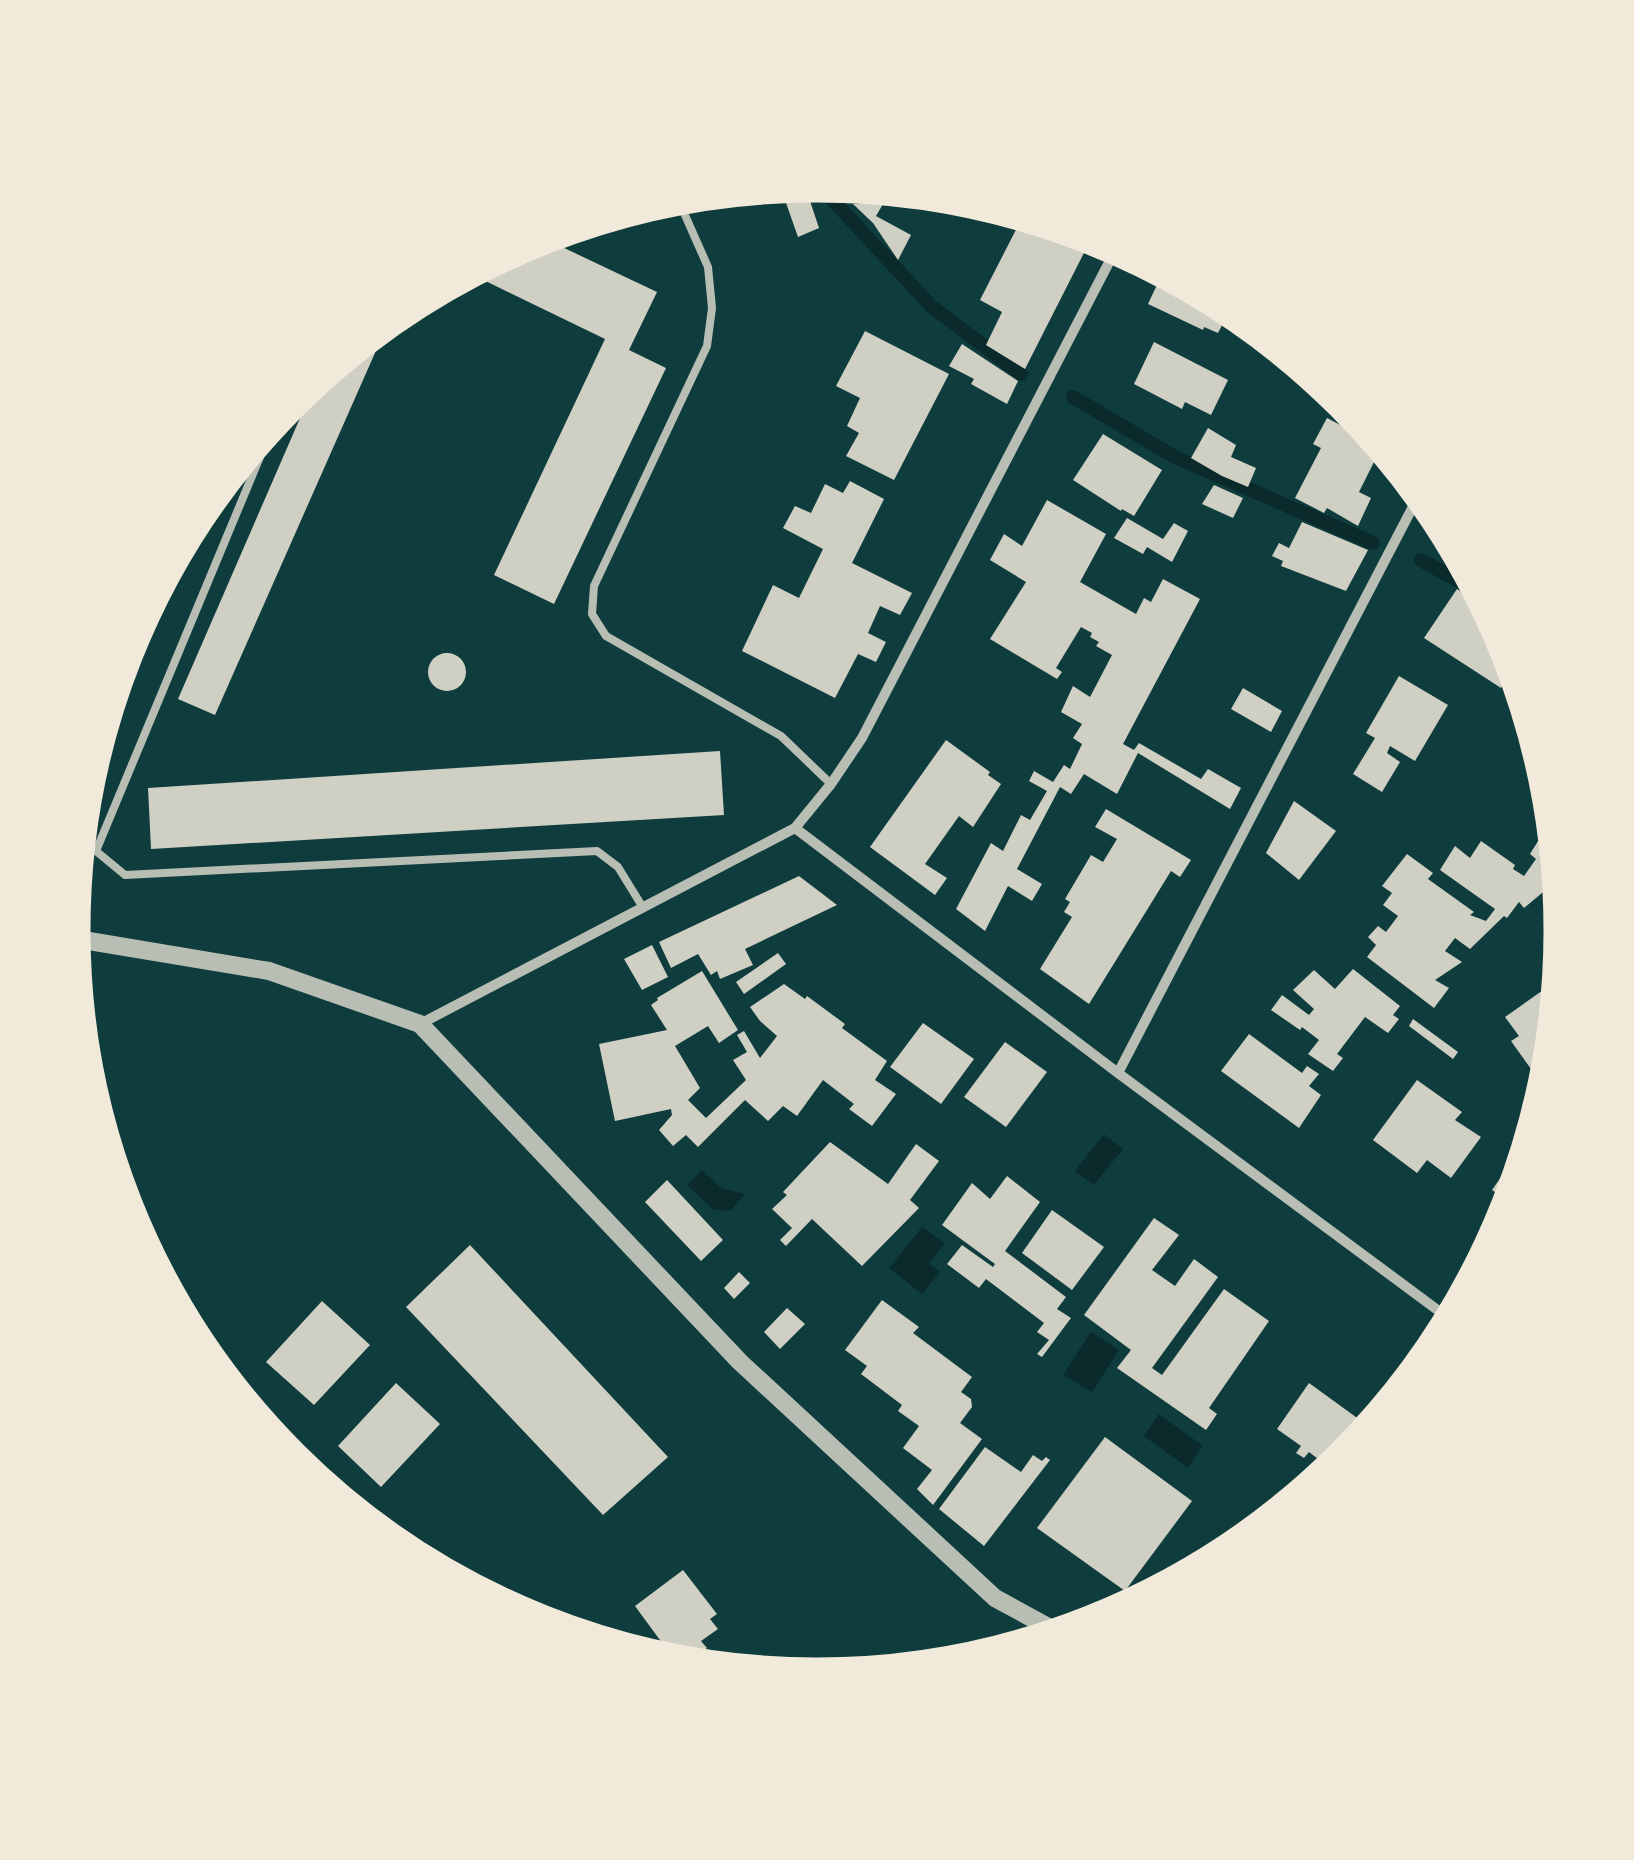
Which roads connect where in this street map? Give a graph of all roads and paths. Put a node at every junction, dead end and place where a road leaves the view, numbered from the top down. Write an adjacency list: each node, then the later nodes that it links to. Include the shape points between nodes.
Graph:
1 (684, 213): 5 (lane, via 708,267 707,346 594,586 592,614 606,636 781,736)
2 (1110, 262): 5 (street)
3 (258, 463): 7 (lane, via 96,851 125,875 597,851 618,867)
4 (1412, 509): 10 (street)
5 (832, 784): 6 (street)
6 (794, 828): 7 (street); 10 (street)
7 (642, 906): 9 (street)
8 (88, 941): 9 (street, via 268,971)
9 (420, 1024): 12 (street, via 740,1362 995,1598)
10 (1118, 1073): 11 (street)
11 (1439, 1311)
12 (1041, 1624)

